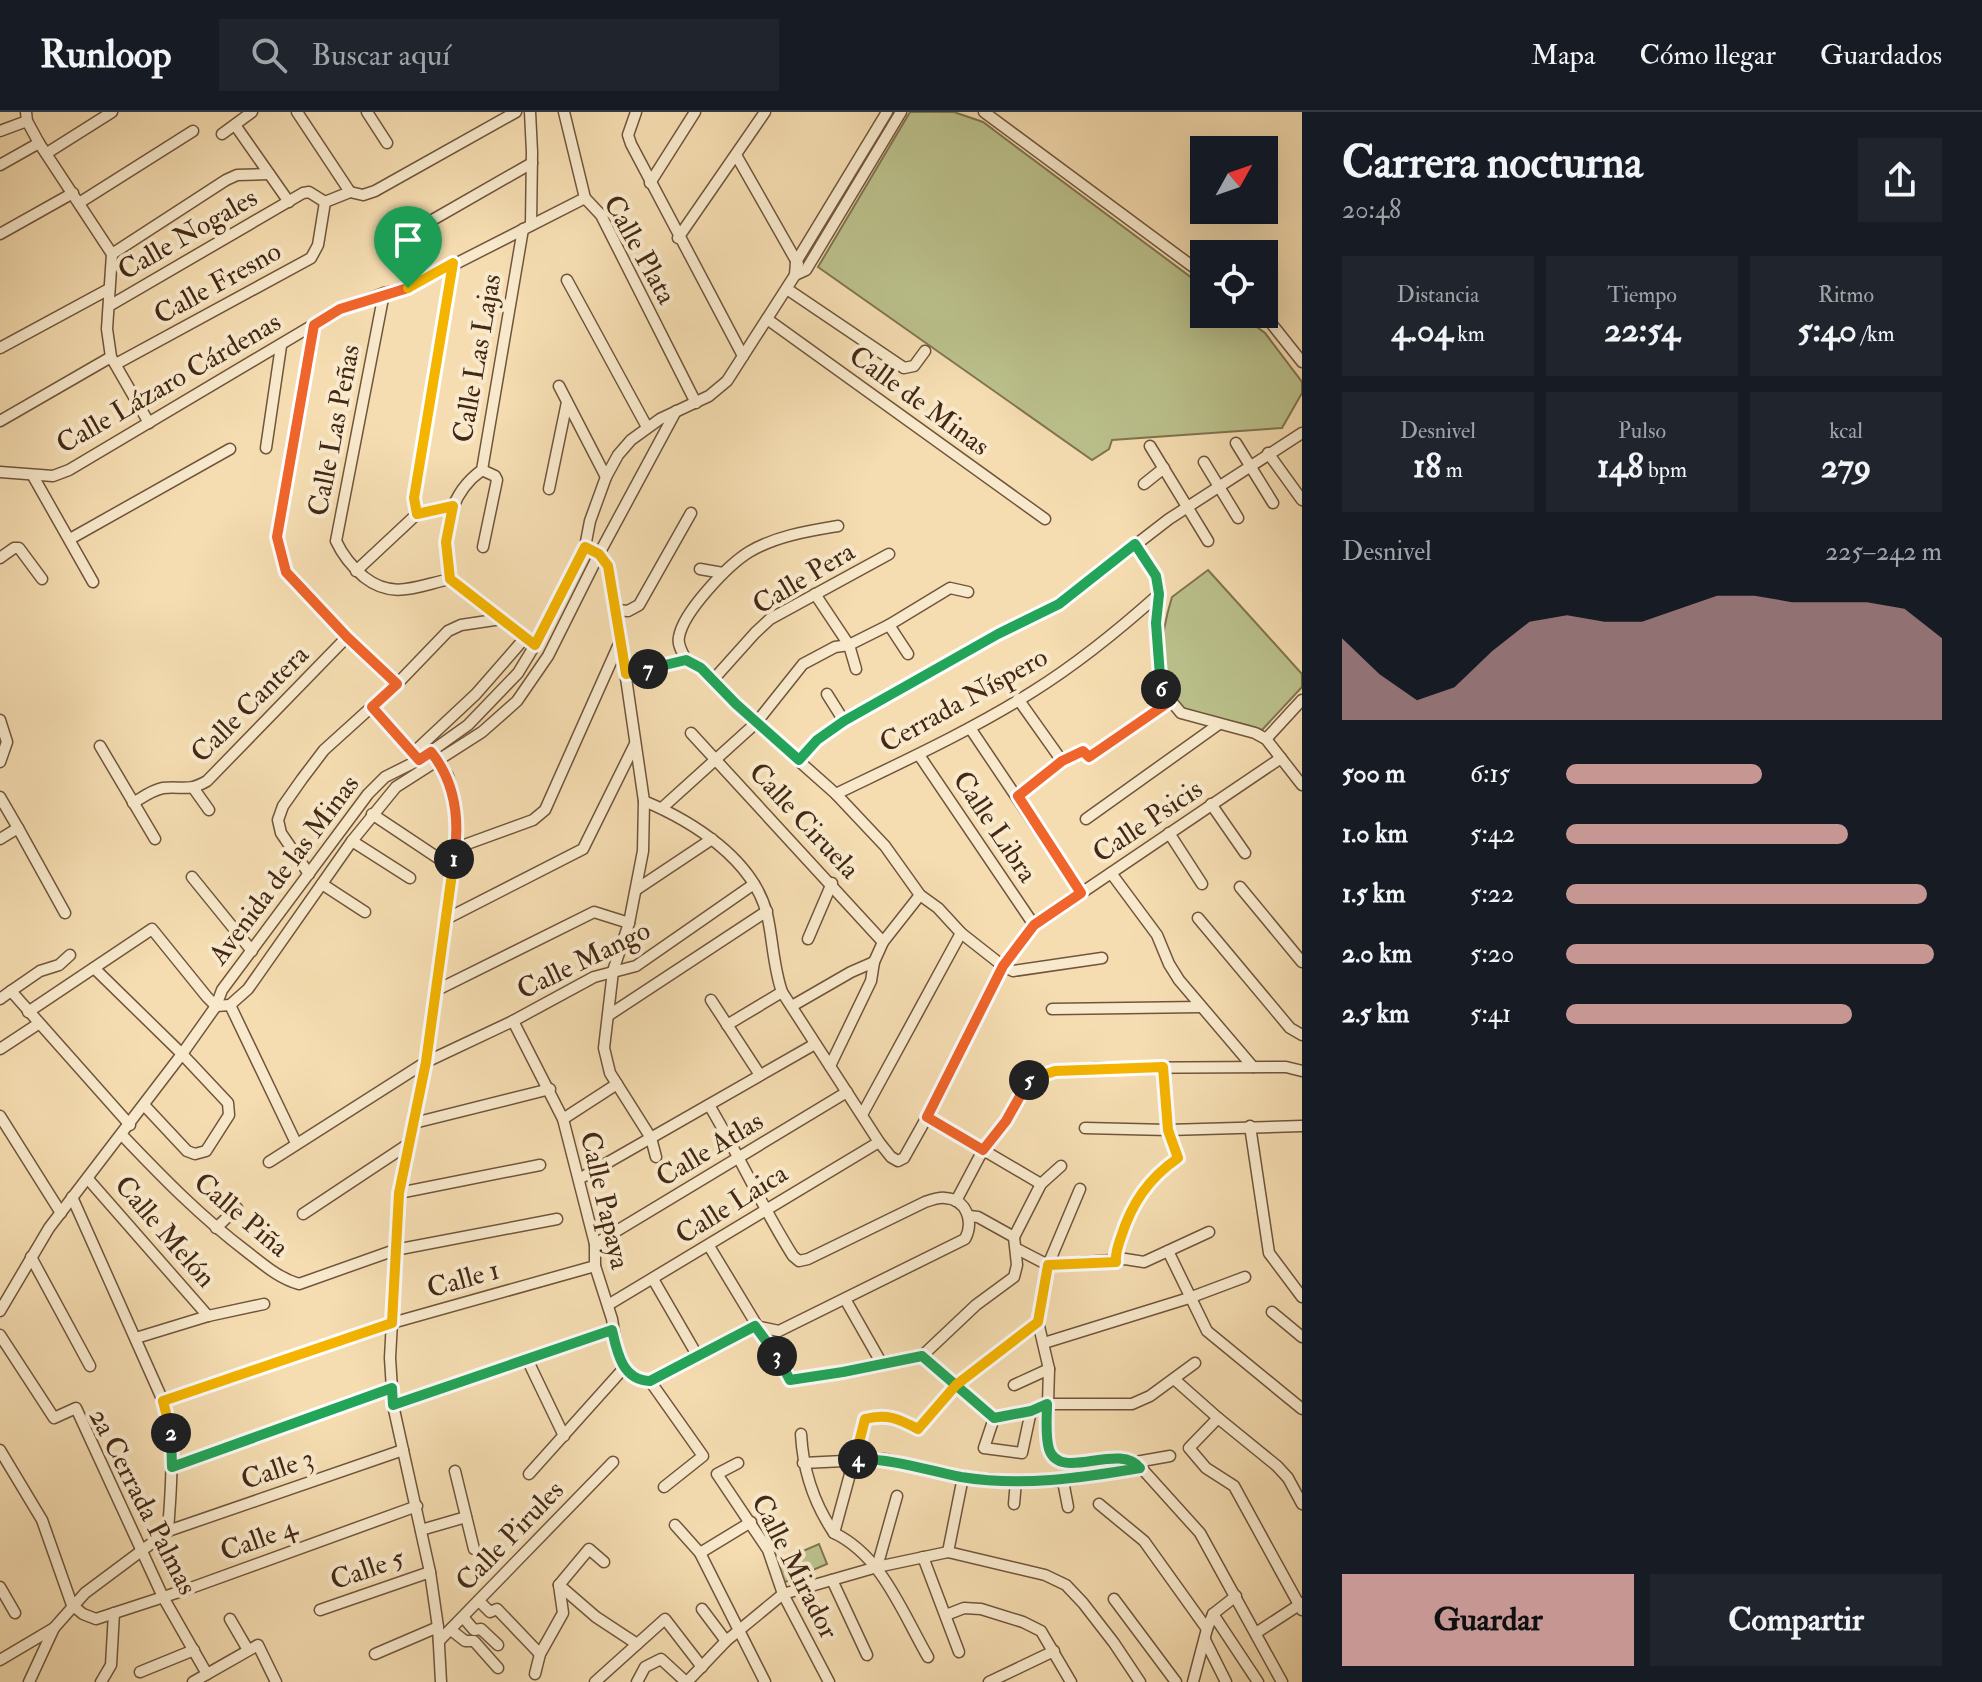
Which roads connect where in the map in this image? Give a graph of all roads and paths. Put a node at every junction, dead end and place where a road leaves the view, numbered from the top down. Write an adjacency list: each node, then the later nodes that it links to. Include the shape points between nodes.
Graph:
1 (112, 112): 21 (street)
2 (252, 112): 15 (street)
3 (297, 112): 27 (street)
4 (367, 112): 20 (street)
5 (516, 112): 27 (street, via 375,191)
6 (530, 112): 23 (street, Calle Las Lajas)
7 (564, 112): 29 (street, Calle Plata)
8 (636, 112): 26 (street, via 628,135)
9 (695, 112): 26 (street)
10 (765, 112): 22 (street)
11 (887, 112): 37 (street, Avenida de las Minas)
12 (901, 112): 40 (street)
13 (984, 112): 39 (street)
14 (27, 117): 16 (street); 19 (street)
15 (235, 125): 18 (street); 25 (street)
16 (0, 131)
17 (193, 131): 28 (street)
18 (222, 134)
19 (39, 143): 21 (street); 24 (street)
20 (387, 143)
21 (47, 153): 28 (street)
22 (736, 155): 34 (street); 37 (street)
23 (532, 163): 32 (street, Calle Las Lajas); 35 (street)
24 (0, 165)
25 (269, 174): 30 (street); 36 (street, via 226,180)
26 (650, 183): 34 (street)
27 (350, 192): 31 (street)
28 (76, 198): 33 (street); 36 (street)
29 (585, 198): 32 (street, Calle Lázaro Cárdenas); 58 (street, Calle Plata, via 601,215)
30 (289, 202): 31 (street, via 309,192); 46 (street, Calle Nogales)
31 (325, 202): 54 (street, Calle Fresno, via 311,258)
32 (527, 227): 38 (street, Calle Lázaro Cárdenas); 72 (street, Calle Las Lajas)
33 (0, 234)
34 (678, 238): 53 (street)
35 (394, 242)
36 (112, 254): 43 (street)
37 (796, 262): 40 (street); 41 (street, Avenida de las Minas)
38 (453, 263): 45 (street, Calle Lázaro Cárdenas, via 408,288); 84 (street, via 414,498)
39 (1190, 265)
40 (806, 270): 41 (street)
41 (795, 275): 44 (street, Avenida de las Minas)
42 (567, 280): 62 (street)
43 (109, 289): 46 (street); 50 (street)
44 (787, 289): 47 (street, Avenida de las Minas); 52 (street, via 904,368 911,368)
45 (384, 293): 48 (street, Calle Lázaro Cárdenas); 97 (street, Calle Las Peñas, via 336,541)
46 (109, 306): 54 (street, via 107,329)
47 (767, 319): 53 (street, Avenida de las Minas); 86 (street, Calle de Minas)
48 (314, 325): 51 (street, Calle Lázaro Cárdenas); 110 (street, via 277,537 286,572)
49 (1275, 328): 55 (street)
50 (2, 342)
51 (281, 346): 61 (street, Calle Lázaro Cárdenas); 66 (street)
52 (925, 351)
53 (743, 356): 58 (street, Avenida de las Minas, via 727,381)
54 (114, 361): 60 (street, Calle Fresno); 61 (street)
55 (1302, 362)
56 (559, 386): 57 (street)
57 (567, 402): 75 (street); 78 (street)
58 (696, 403): 59 (street, Avenida de las Minas)
59 (676, 411): 62 (street, Avenida de las Minas); 93 (street, Avenida de las Minas)
60 (0, 421)
61 (149, 423): 74 (street, Calle Lázaro Cárdenas, via 69,470)
62 (647, 427): 75 (street, Avenida de las Minas, via 618,455)
63 (1302, 433): 68 (street)
64 (1236, 443): 70 (street)
65 (1150, 446): 71 (street)
66 (266, 448)
67 (230, 449): 88 (street)
68 (1268, 453): 70 (street); 79 (street)
69 (1204, 462): 77 (street)
70 (1250, 466): 77 (street); 80 (street)
71 (1164, 468): 76 (street); 82 (street)
72 (482, 470): 81 (street, Calle Las Lajas, via 467,481); 91 (street, via 497,480)
73 (0, 472): 74 (street, Calle Lázaro Cárdenas)
74 (33, 476): 88 (street)
75 (606, 477): 92 (street, Avenida de las Minas)
76 (1144, 484)
77 (1220, 487): 82 (street); 85 (street)
78 (549, 489)
79 (1302, 500)
80 (1273, 503)
81 (453, 506): 84 (street); 100 (street, Calle Las Lajas, via 446,542)
82 (1187, 507): 89 (street); 90 (street)
83 (691, 513): 106 (street, via 639,605)
84 (417, 514): 97 (street)
85 (1238, 518)
86 (1045, 519)
87 (838, 526): 98 (street, via 781,538 748,553)
88 (70, 539): 101 (street)
89 (1208, 541)
90 (1135, 544): 104 (street, via 1156,576); 127 (street, via 1059,604)
91 (483, 547)
92 (585, 547): 93 (street); 113 (street, Avenida de las Minas)
93 (599, 554): 106 (street, via 608,566); 143 (street, Avenida de las Minas, via 548,656 517,701)
94 (889, 554): 103 (street, Calle Pera)
95 (0, 558): 99 (street, via 19,548)
96 (700, 569): 98 (street)
97 (356, 571): 100 (street, via 375,586 397,591)
98 (723, 573): 116 (street, via 703,595 679,637)
99 (42, 579)
100 (450, 579): 107 (street)
101 (93, 582)
102 (968, 592): 109 (street, via 950,588)
103 (815, 594): 114 (street); 119 (street, Calle Pera, via 770,619)
104 (1159, 594): 105 (street, Cerrada Níspero); 108 (street)
105 (1145, 606): 108 (street); 122 (street, Cerrada Níspero)
106 (617, 610): 112 (street)
107 (501, 619): 111 (street); 120 (street, via 448,631)
108 (1156, 623): 124 (street, via 1161,689)
109 (889, 625): 114 (street); 115 (street)
110 (347, 637): 120 (street); 145 (street, Calle Cantera)
111 (524, 639): 113 (street); 137 (street)
112 (619, 644): 118 (street); 162 (street, via 545,810 533,820)
113 (535, 645): 135 (street, Avenida de las Minas, via 488,706)
114 (849, 645): 117 (street); 128 (street, via 803,664)
115 (908, 654)
116 (686, 660): 118 (street); 119 (street)
117 (856, 669)
118 (626, 674): 133 (street)
119 (712, 681): 128 (street)
120 (397, 684): 125 (street)
121 (827, 694): 127 (street)
122 (1018, 699): 130 (street, Cerrada Níspero); 141 (street)
123 (1302, 700): 132 (street)
124 (1169, 702): 129 (street, via 1181,713); 141 (street, via 1089,757 1083,751)
125 (372, 707): 137 (street); 166 (street, via 324,750 283,806 281,833)
126 (0, 720): 142 (street, via 7,742)
127 (844, 721): 140 (street)
128 (756, 723): 139 (street); 140 (street)
129 (1219, 724): 132 (street); 155 (street)
130 (970, 728): 136 (street, Cerrada Níspero); 147 (street)
131 (691, 733): 139 (street, Calle Ciruela)
132 (1266, 739): 138 (street)
133 (635, 744): 149 (street); 181 (street, via 583,849)
134 (100, 746): 150 (street)
135 (431, 752): 137 (street, Avenida de las Minas); 143 (street)
136 (919, 755): 146 (street, Cerrada Níspero); 183 (street, Calle Libra)
137 (416, 757): 166 (street, Avenida de las Minas, via 368,794)
138 (1281, 758): 144 (street); 151 (street, Calle Psicis)
139 (715, 759): 152 (street); 169 (street, Calle Ciruela)
140 (799, 760): 146 (street)
141 (1062, 761): 147 (street)
142 (0, 762)
143 (439, 762): 154 (street, Avenida de las Minas, via 396,787); 162 (street, via 456,809)
144 (1302, 785)
145 (194, 789): 150 (street, Calle Cantera, via 164,788); 153 (street)
146 (836, 794): 176 (street, via 885,846)
147 (1018, 796): 175 (street)
148 (0, 797): 156 (street)
149 (644, 801): 152 (street); 174 (street)
150 (133, 803): 159 (street)
151 (1211, 804): 157 (street, Calle Psicis); 163 (street)
152 (662, 808): 160 (street)
153 (209, 810)
154 (372, 814): 161 (street, Avenida de las Minas); 164 (street)
155 (1086, 819)
156 (18, 828): 158 (street); 179 (street)
157 (1169, 833): 165 (street, Calle Psicis); 172 (street)
158 (0, 839)
159 (155, 839)
160 (712, 839): 171 (street); 174 (street, Calle Mango)
161 (352, 841): 168 (street); 170 (street, Avenida de las Minas)
162 (456, 848): 181 (street)
163 (1245, 853)
164 (438, 858)
165 (1111, 873): 175 (street, Calle Psicis); 203 (street)
166 (309, 874): 187 (street, Avenida de las Minas)
167 (192, 877): 187 (street)
168 (410, 878)
169 (832, 883): 185 (street); 186 (street, Calle Ciruela)
170 (322, 884): 178 (street); 200 (street, Avenida de las Minas, via 248,989)
171 (754, 884): 177 (street); 194 (street, Calle Mango, via 636,966)
172 (1202, 884)
173 (1240, 887): 191 (street)
174 (637, 889): 182 (street)
175 (1081, 893): 183 (street, Calle Psicis)
176 (920, 895): 184 (street); 186 (street)
177 (767, 911): 197 (street); 206 (street)
178 (365, 912)
179 (65, 913)
180 (1198, 918): 210 (street, via 1290,1028)
181 (446, 919): 195 (street)
182 (629, 923): 194 (street); 195 (street, via 594,912)
183 (1034, 925): 192 (street, Calle Psicis)
184 (961, 933): 192 (street); 225 (street)
185 (808, 939)
186 (883, 942): 190 (street)
187 (252, 951): 201 (street, Avenida de las Minas)
188 (70, 955): 196 (street)
189 (1102, 958): 192 (street, via 1013,971)
190 (874, 962): 202 (street); 215 (street, via 871,981)
191 (1302, 962)
192 (1003, 966): 227 (street, Calle Psicis)
193 (94, 968): 201 (street, via 152,929); 205 (street); 213 (street)
194 (613, 971): 206 (street); 207 (street, Calle Mango)
195 (437, 990): 214 (street)
196 (11, 991): 198 (street); 205 (street)
197 (782, 992): 202 (street); 209 (street)
198 (0, 999)
199 (711, 1000): 209 (street)
200 (230, 1005): 201 (street); 238 (street)
201 (216, 1006): 213 (street, Avenida de las Minas)
202 (792, 1006): 211 (street)
203 (1201, 1007): 204 (street); 217 (street)
204 (1052, 1009)
205 (28, 1012): 208 (street)
206 (609, 1015): 220 (street, via 604,1048)
207 (513, 1021): 214 (street, Calle Mango); 221 (street, Calle Papaya)
208 (38, 1024): 212 (street); 230 (street)
209 (727, 1025): 219 (street)
210 (1302, 1035)
211 (815, 1044): 215 (street); 219 (street)
212 (0, 1049)
213 (182, 1054): 223 (street, Avenida de las Minas); 223 (street, via 228,1103 229,1115 206,1151 187,1151)
214 (426, 1062): 229 (street); 238 (street, Calle Mango)
215 (830, 1066): 222 (street)
216 (1163, 1067): 217 (street); 234 (street); 240 (street, via 1055,1071 1029,1080)
217 (1253, 1067): 218 (street)
218 (1302, 1071)
219 (760, 1075): 224 (street)
220 (617, 1084): 228 (street); 236 (street)
221 (550, 1089): 228 (street, Calle Papaya); 229 (street)
222 (847, 1092): 225 (street); 242 (street, Calle Atlas)
223 (144, 1105): 230 (street, Avenida de las Minas)
224 (709, 1105): 236 (street); 242 (street)
225 (863, 1113): 237 (street)
226 (0, 1116): 255 (street)
227 (927, 1117): 237 (street, Calle Psicis, via 904,1158 891,1157); 240 (street)
228 (563, 1119): 247 (street, Calle Papaya)
229 (414, 1123): 239 (street)
230 (130, 1125): 235 (street, Avenida de las Minas)
231 (1250, 1126): 232 (street); 234 (street); 273 (street, via 1269,1253)
232 (1302, 1126)
233 (1085, 1128): 234 (street)
234 (1168, 1130): 268 (street, via 1178,1158 1139,1194)
235 (122, 1135): 246 (street, Avenida de las Minas); 259 (street, Calle Piña)
236 (651, 1138): 241 (street); 247 (street)
237 (879, 1142): 254 (street, Calle Laica)
238 (296, 1143): 243 (street, Calle Mango)
239 (410, 1143): 250 (street); 256 (street)
240 (983, 1150): 248 (street); 252 (street)
241 (656, 1157)
242 (740, 1157): 254 (street); 262 (street, Calle Atlas)
243 (269, 1162)
244 (540, 1165): 250 (street)
245 (1061, 1166): 248 (street)
246 (88, 1179): 251 (street, Avenida de las Minas); 280 (street, Calle Melón)
247 (579, 1179): 262 (street, Calle Papaya)
248 (1041, 1184): 261 (street)
249 (1080, 1189): 269 (street)
250 (399, 1193): 265 (street)
251 (72, 1197): 255 (street, Avenida de las Minas); 287 (street)
252 (956, 1201): 254 (street, via 944,1197 925,1202 799,1261); 257 (street)
253 (237, 1208): 259 (street)
254 (764, 1211): 263 (street, Calle Laica)
255 (61, 1213): 267 (street, Avenida de las Minas)
256 (303, 1214)
257 (969, 1216): 261 (street); 275 (street, via 965,1239)
258 (557, 1219): 265 (street)
259 (216, 1228): 265 (street, Calle Piña, via 283,1280 299,1284)
260 (1209, 1232): 266 (street)
261 (1014, 1237): 264 (street)
262 (595, 1244): 270 (street, Calle Papaya)
263 (709, 1246): 272 (street, Calle Laica); 283 (street)
264 (1017, 1249): 269 (street); 290 (street, via 1014,1277)
265 (395, 1250): 282 (street)
266 (1168, 1251): 268 (street, via 1144,1262); 274 (street)
267 (31, 1257): 278 (street, Avenida de las Minas); 294 (street)
268 (1116, 1262): 269 (street)
269 (1048, 1265): 281 (street)
270 (595, 1266): 277 (street, Calle Papaya); 282 (street, Calle 1)
271 (1245, 1277): 274 (street)
272 (653, 1279): 277 (street, Calle Laica); 289 (street)
273 (1302, 1297)
274 (1189, 1298): 288 (street); 305 (street, via 1207,1331)
275 (845, 1299): 283 (street, via 779,1331); 293 (street)
276 (264, 1304): 280 (street)
277 (608, 1305): 284 (street, Calle Papaya)
278 (0, 1311)
279 (1272, 1312): 286 (street)
280 (208, 1316): 287 (street)
281 (1038, 1322): 288 (street); 299 (street)
282 (392, 1323): 301 (street); 302 (street, Calle 1)
283 (755, 1326): 289 (street); 293 (street, via 790,1380)
284 (612, 1330): 291 (street); 295 (street, Calle Papaya)
285 (0, 1335): 339 (street, 2a Cerrada Palmas, via 54,1418 76,1408)
286 (1302, 1337)
287 (136, 1338): 302 (street)
288 (1044, 1343): 296 (street)
289 (697, 1355): 298 (street)
290 (922, 1356): 293 (street); 299 (street)
291 (527, 1359): 304 (street); 310 (street)
292 (1195, 1363): 297 (street)
293 (882, 1364)
294 (90, 1366)
295 (624, 1368): 298 (street, via 633,1377); 310 (street)
296 (1049, 1369): 300 (street); 303 (street)
297 (1174, 1379): 303 (street, via 1132,1404); 308 (street)
298 (650, 1381): 325 (street, via 703,1456)
299 (956, 1385): 307 (street); 314 (street, via 918,1429 896,1417 865,1419)
300 (1014, 1385)
301 (392, 1388): 304 (street); 319 (street)
302 (163, 1401): 319 (street, via 171,1428)
303 (1047, 1404): 306 (street); 318 (street, via 1047,1438 1055,1459 1064,1463 1119,1458)
304 (393, 1405): 312 (street)
305 (1302, 1409)
306 (1031, 1411): 307 (street); 307 (street, via 1022,1453 984,1448)
307 (994, 1418)
308 (1218, 1418): 329 (street, via 1277,1466); 355 (street, via 1189,1448 1206,1468 1234,1486)
309 (801, 1434): 317 (street)
310 (564, 1436): 321 (street)
311 (0, 1450): 354 (street, via 42,1520)
312 (403, 1450): 330 (street); 336 (street, Calle 3)
313 (1170, 1456): 318 (street)
314 (855, 1459): 317 (street); 322 (street, via 885,1459); 337 (street)
315 (613, 1462): 353 (street, Calle Pirules)
316 (738, 1463): 333 (street, Calle Mirador, via 717,1474)
317 (803, 1463): 337 (street, via 817,1508)
318 (1138, 1465): 324 (street); 350 (street, via 1200,1533)
319 (172, 1467): 336 (street)
320 (455, 1471): 332 (street)
321 (529, 1474)
322 (963, 1477): 323 (street); 340 (street)
323 (1016, 1481): 324 (street); 327 (street)
324 (1063, 1481): 331 (street)
325 (664, 1487)
326 (897, 1496): 344 (street)
327 (1014, 1504)
328 (1099, 1504): 369 (street, via 1144,1541)
329 (1302, 1504)
330 (417, 1506): 335 (street); 351 (street, Calle 4)
331 (1068, 1507)
332 (466, 1517): 335 (street); 338 (street)
333 (751, 1522): 341 (street); 349 (street, Calle Mirador, via 768,1550)
334 (675, 1525): 341 (street)
335 (421, 1530): 345 (street)
336 (168, 1531): 339 (street, Calle 3)
337 (834, 1533): 344 (street, via 852,1542)
338 (474, 1549)
339 (141, 1550): 351 (street, 2a Cerrada Palmas); 354 (street, Calle 3)
340 (948, 1552): 342 (street); 401 (street, via 1066,1585)
341 (700, 1553): 367 (street)
342 (923, 1557): 344 (street); 361 (street)
343 (604, 1562): 347 (street, via 589,1549)
344 (877, 1567): 346 (street); 381 (street)
345 (430, 1572): 357 (street, Calle 5); 364 (street)
346 (832, 1580): 349 (street); 380 (street)
347 (559, 1585): 372 (street); 379 (street, via 563,1613)
348 (0, 1587): 358 (street)
349 (783, 1594): 367 (street); 398 (street, Calle Mirador)
350 (1236, 1596): 360 (street); 368 (street)
351 (163, 1597): 359 (street, Calle 4); 374 (street, 2a Cerrada Palmas)
352 (1114, 1599): 402 (street)
353 (479, 1601): 362 (street, Calle Pirules); 379 (street, via 490,1612 497,1609)
354 (72, 1605): 359 (street, Calle 4, via 96,1619); 365 (street, Calle 3)
355 (1301, 1606): 368 (street)
356 (702, 1609): 371 (street)
357 (320, 1610)
358 (15, 1613)
359 (114, 1613): 390 (street, via 111,1665)
360 (1213, 1614): 369 (street); 405 (street)
361 (946, 1615): 376 (street, via 981,1609 1023,1622 1041,1631); 377 (street)
362 (463, 1617): 366 (street, Calle Pirules); 373 (street)
363 (230, 1619): 375 (street)
364 (438, 1627): 370 (street); 378 (street)
365 (54, 1628): 382 (street); 389 (street)
366 (451, 1630): 370 (street, Calle Pirules); 384 (street, via 474,1641)
367 (740, 1630): 371 (street); 397 (street)
368 (1256, 1633): 388 (street)
369 (1206, 1634): 403 (street); 404 (street)
370 (439, 1641): 393 (street)
371 (726, 1641): 383 (street)
372 (637, 1644): 383 (street, via 665,1619); 394 (street)
373 (498, 1645)
374 (194, 1650): 385 (street); 386 (street, 2a Cerrada Palmas)
375 (248, 1650): 386 (street); 392 (street, via 258,1645)
376 (1054, 1651): 399 (street); 400 (street)
377 (959, 1652)
378 (375, 1654)
379 (540, 1654): 387 (street)
380 (867, 1655)
381 (928, 1657)
382 (0, 1660)
383 (702, 1667): 396 (street)
384 (498, 1668)
385 (140, 1672)
386 (207, 1674): 391 (street)
387 (535, 1674)
388 (1280, 1678): 406 (street)
389 (29, 1682)
390 (101, 1682)
391 (193, 1682)
392 (276, 1682)
393 (441, 1682)
394 (595, 1682)
395 (637, 1682): 396 (street, via 645,1667 661,1659)
396 (687, 1682)
397 (765, 1682)
398 (829, 1682)
399 (989, 1682)
400 (1071, 1682)
401 (1140, 1682)
402 (1176, 1682)
403 (1193, 1682)
404 (1226, 1682)
405 (1258, 1682)
406 (1267, 1682)

